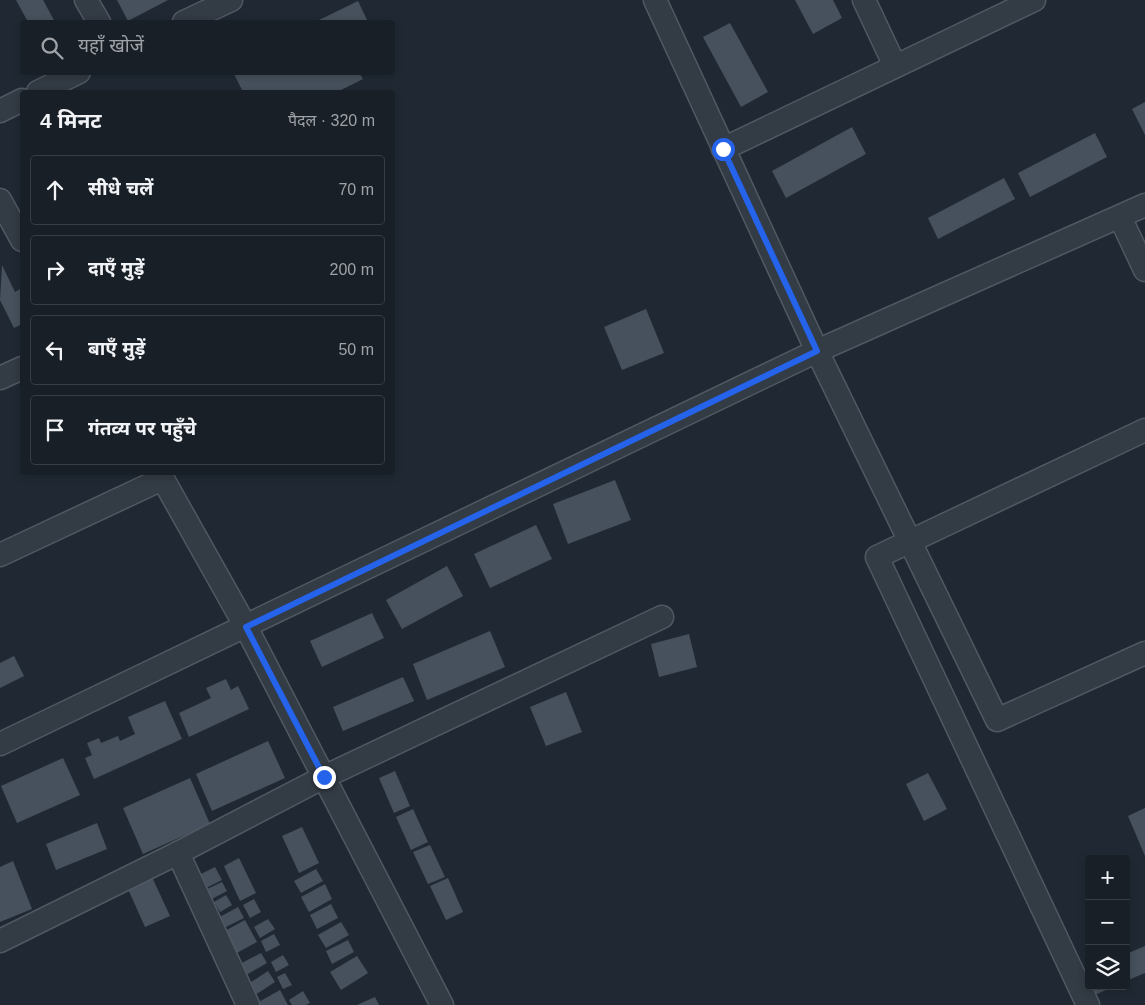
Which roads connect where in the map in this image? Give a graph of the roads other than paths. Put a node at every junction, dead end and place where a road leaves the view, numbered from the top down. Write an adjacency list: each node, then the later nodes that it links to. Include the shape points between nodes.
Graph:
1 (86, 0): 6 (street)
2 (231, 0): 7 (street)
3 (655, 0): 13 (street)
4 (864, 0): 8 (street)
5 (1019, 3): 8 (street)
6 (98, 20)
7 (188, 20)
8 (895, 66): 13 (street)
9 (73, 75): 10 (street)
10 (42, 90)
11 (20, 101): 12 (street)
12 (0, 111)
13 (723, 149): 19 (street)
14 (0, 200): 17 (street)
15 (1145, 205): 16 (street)
16 (1120, 217): 18 (street); 19 (street)
17 (20, 236)
18 (1145, 270)
19 (817, 351): 24 (street); 27 (street)
20 (20, 369): 21 (street)
21 (0, 378)
22 (1145, 430): 24 (street)
23 (160, 476): 25 (street); 27 (street)
24 (911, 541): 28 (street, via 997,720); 35 (street, via 877,556)
25 (0, 555)
26 (662, 617): 30 (street)
27 (246, 627): 29 (street); 30 (street)
28 (1145, 653)
29 (0, 744)
30 (324, 777): 31 (street); 34 (street)
31 (178, 854): 32 (street); 33 (street)
32 (0, 941)
33 (248, 1005)
34 (442, 1005)
35 (1088, 1005)

